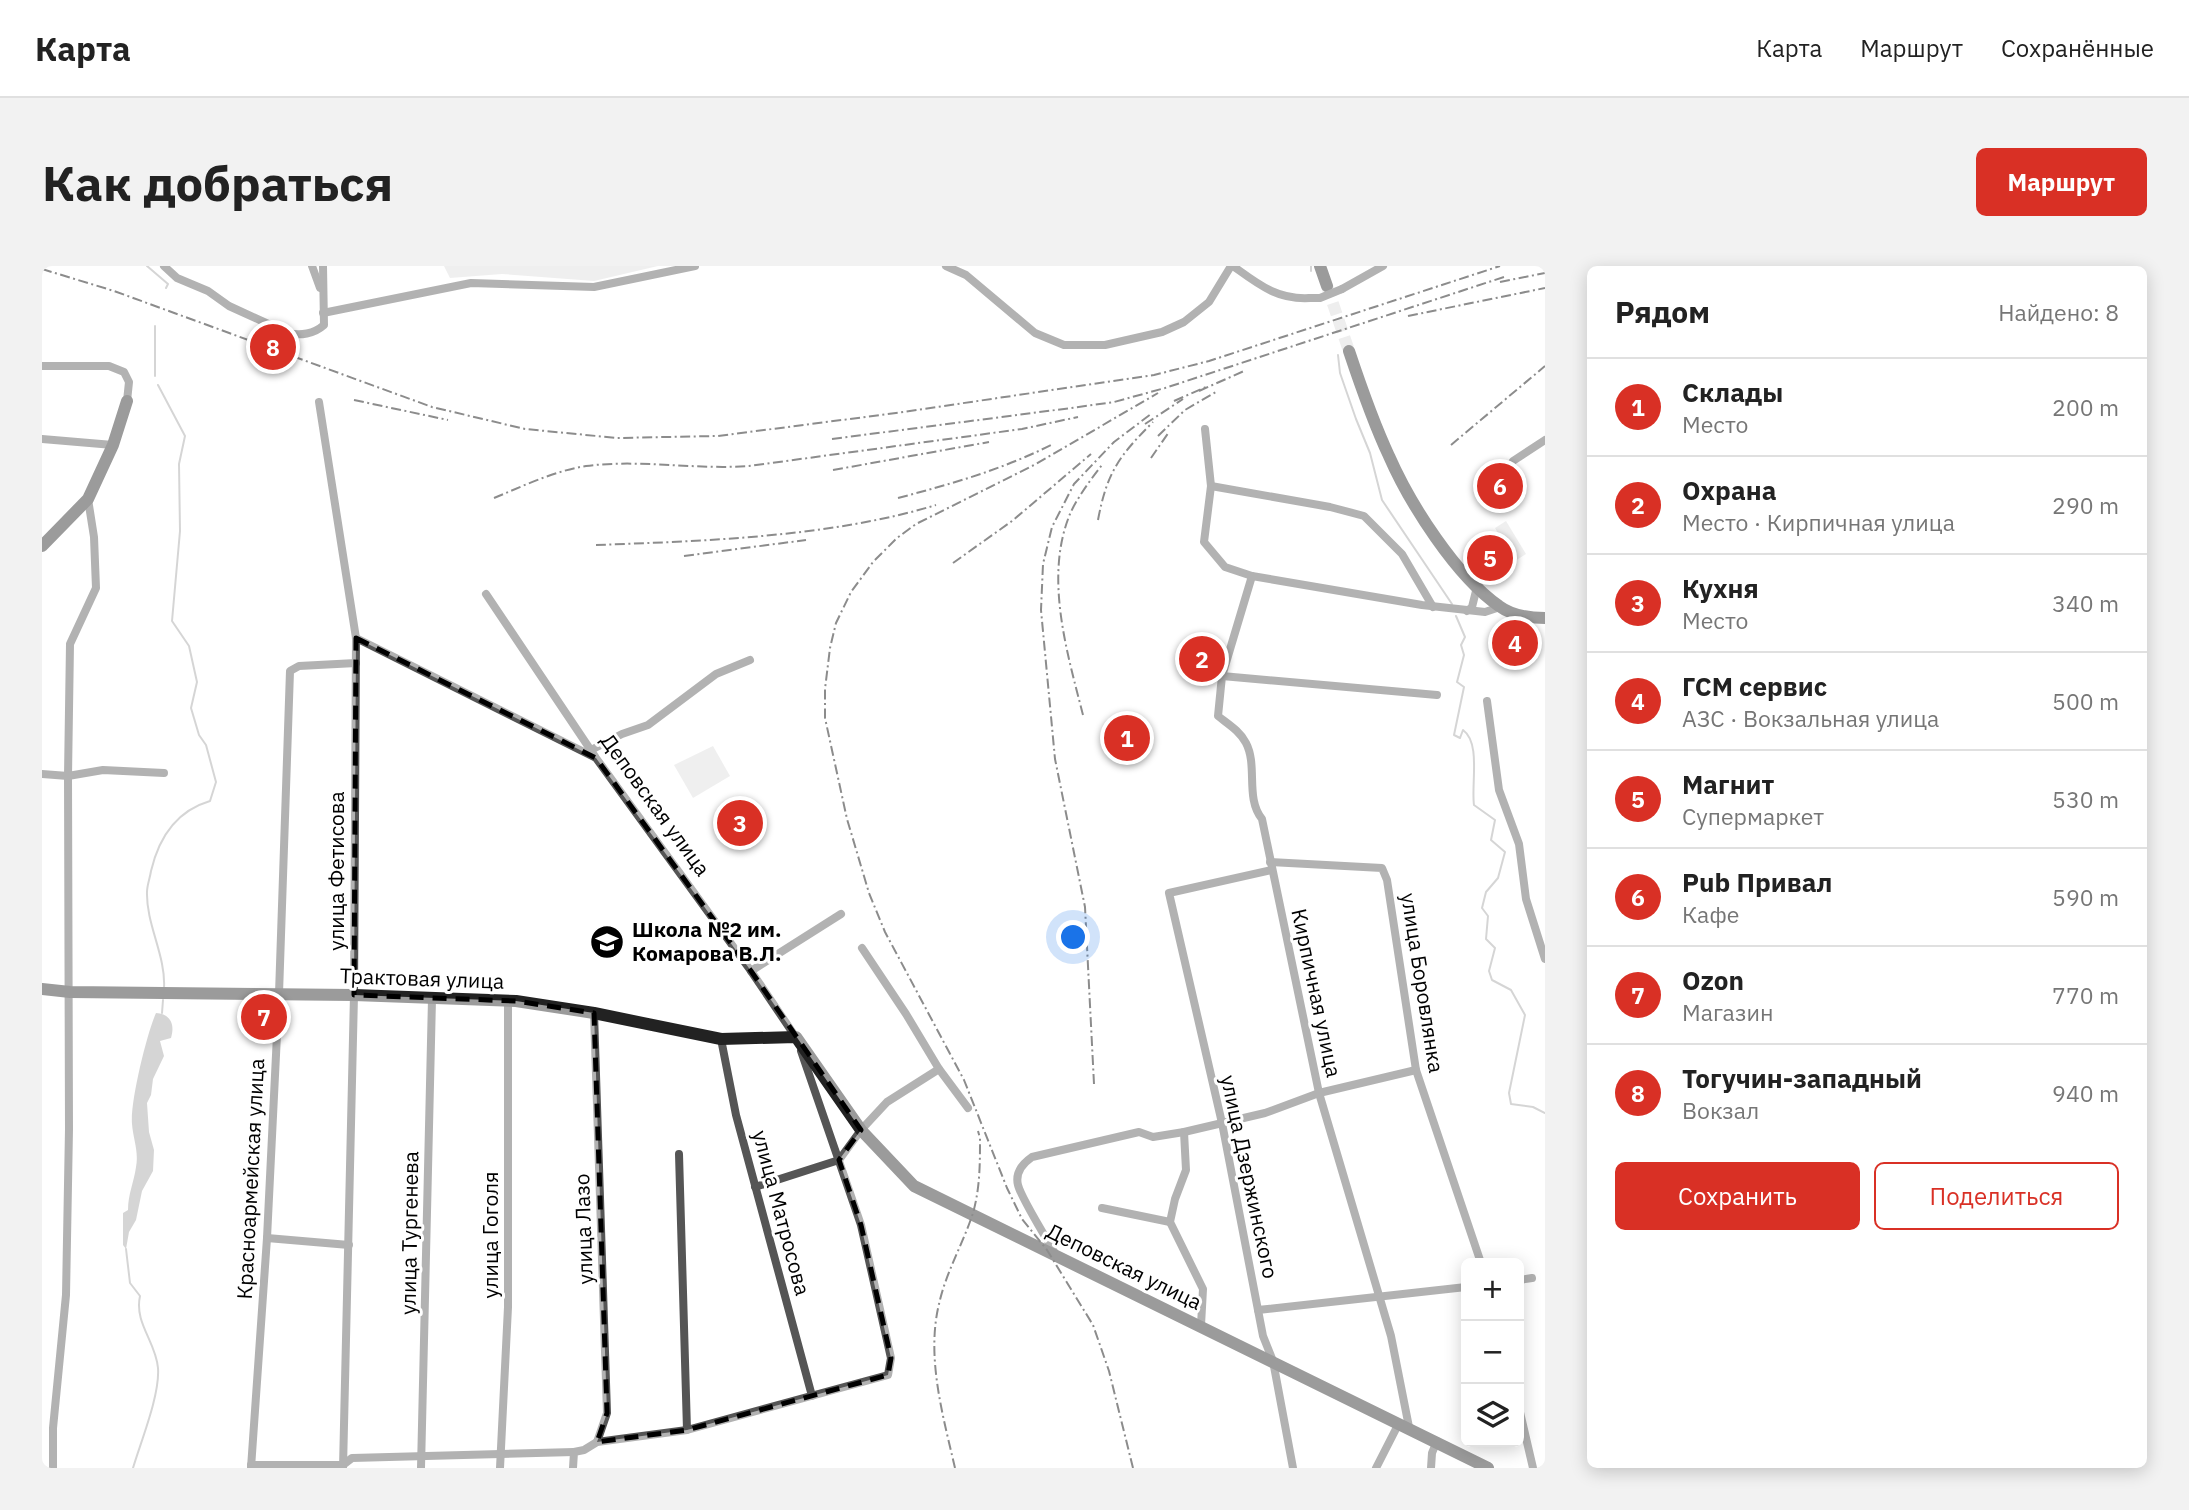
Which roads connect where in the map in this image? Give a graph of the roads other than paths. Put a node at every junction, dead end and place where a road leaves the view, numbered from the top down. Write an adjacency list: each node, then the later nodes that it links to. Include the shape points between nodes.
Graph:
1 (164, 266): 11 (street, via 177,278 288,333 298,335 320,328)
2 (312, 266): 10 (street)
3 (323, 266): 10 (street)
4 (695, 266): 11 (street, via 594,287 471,283)
5 (946, 266): 6 (street, via 966,275 1035,334 1064,345 1105,345 1184,322 1209,302)
6 (1232, 266): 9 (street, bridge, via 1282,297 1320,298)
7 (1323, 266): 9 (street)
8 (1383, 266): 9 (street)
9 (1334, 287)
10 (324, 301): 11 (street)
11 (323, 313)
12 (1351, 350): 25 (street, via 1390,459 1435,535)
13 (42, 366): 14 (street, via 109,366 124,372)
14 (127, 401): 19 (street)
15 (319, 402): 31 (street, улица Фетисова)
16 (1205, 429): 21 (street)
17 (42, 439): 19 (street)
18 (1545, 440): 20 (street)
19 (113, 445): 22 (street)
20 (1513, 461)
21 (1211, 486): 24 (street, via 1203,542 1225,567); 27 (street, via 1364,516 1402,554)
22 (88, 499): 23 (street); 40 (street, via 96,588 70,644)
23 (42, 546)
24 (1252, 576): 27 (street); 34 (street, Кирпичная улица)
25 (1477, 587): 28 (street); 29 (street)
26 (486, 594): 37 (street, Деповская улица)
27 (1433, 607): 29 (street)
28 (1500, 607): 29 (street); 30 (street)
29 (1467, 611)
30 (1542, 621)
31 (356, 638): 33 (street, улица Фетисова); 37 (street)
32 (750, 660): 37 (street, via 716,674 648,725 622,734)
33 (356, 663): 48 (street, Красноармейская улица, via 299,666 290,671); 49 (street, улица Фетисова)
34 (1222, 676): 35 (street); 41 (street, Кирпичная улица, via 1218,716 1247,744 1253,793)
35 (1437, 695)
36 (1487, 701): 44 (street, via 1499,790 1519,844 1526,900)
37 (594, 754): 45 (street, Деповская улица)
38 (164, 773): 40 (street, via 103,770)
39 (42, 774): 40 (street)
40 (68, 776): 47 (street)
41 (1271, 866): 56 (street, улица Боровлянка, via 1382,868); 57 (street, Кирпичная улица); 59 (street, улица Дзержинского, via 1169,893)
42 (841, 914): 45 (street)
43 (862, 948): 55 (street)
44 (1545, 959)
45 (751, 971): 53 (street, Деповская улица)
46 (42, 989): 47 (street, Трактовая улица)
47 (70, 992): 48 (street, Трактовая улица); 89 (street, via 66,1295)
48 (279, 994): 49 (street, Трактовая улица); 67 (street, Красноармейская улица)
49 (354, 995): 50 (street, Трактовая улица); 68 (street, улица Фетисова)
50 (432, 999): 51 (street, Трактовая улица); 86 (street, улица Тургенева)
51 (508, 1001): 52 (street, Трактовая улица); 85 (street, улица Гоголя, via 508,1307)
52 (594, 1013): 54 (street, Трактовая улица); 83 (street, улица Лазо, via 607,1413)
53 (796, 1037): 54 (street, Трактовая улица); 60 (street, Деповская улица); 63 (street, Деповская улица)
54 (721, 1039): 64 (street, улица Матросова)
55 (939, 1069): 58 (street); 60 (street, via 887,1102)
56 (1416, 1070): 57 (street); 70 (street, улица Боровлянка)
57 (1319, 1093): 59 (street, via 1265,1114); 74 (street, Кирпичная улица)
58 (968, 1108)
59 (1222, 1123): 61 (street); 75 (street, улица Дзержинского)
60 (861, 1130): 63 (street); 69 (street, Деповская улица, via 914,1186)
61 (1184, 1132): 66 (street, via 1186,1170); 69 (street, via 1153,1137 1139,1132 1023,1163 1018,1186)
62 (679, 1154): 81 (street)
63 (839, 1160): 64 (street); 78 (street, Деповская улица, via 861,1224 891,1358 888,1375)
64 (755, 1187): 78 (street, улица Матросова)
65 (1102, 1208): 66 (street)
66 (1170, 1222): 76 (street, via 1203,1289)
67 (267, 1238): 68 (street); 88 (street, Красноармейская улица)
68 (349, 1245): 87 (street, улица Фетисова)
69 (1056, 1255): 76 (street, Деповская улица)
70 (1479, 1258)
71 (1532, 1278): 72 (street)
72 (1524, 1279)
73 (1461, 1288): 74 (street)
74 (1379, 1297): 75 (street); 79 (street, Кирпичная улица, via 1391,1336)
75 (1258, 1310): 77 (street, улица Дзержинского)
76 (1200, 1325): 77 (street, Деповская улица)
77 (1273, 1361): 79 (street, Деповская улица); 93 (street, улица Дзержинского)
78 (812, 1395): 81 (street)
79 (1404, 1425): 82 (street, Деповская улица); 94 (street)
80 (1524, 1429): 97 (street)
81 (687, 1430): 83 (street)
82 (1437, 1441): 95 (street); 96 (street, Деповская улица)
83 (597, 1442): 84 (street)
84 (574, 1452): 85 (street); 92 (street)
85 (500, 1454): 86 (street); 91 (street, улица Гоголя)
86 (421, 1455): 87 (street, via 352,1458); 90 (street, улица Тургенева)
87 (343, 1466): 88 (street)
88 (251, 1467)
89 (53, 1468)
90 (421, 1468)
91 (500, 1468)
92 (573, 1468)
93 (1293, 1468)
94 (1376, 1468)
95 (1431, 1468)
96 (1488, 1468)
97 (1533, 1468)

